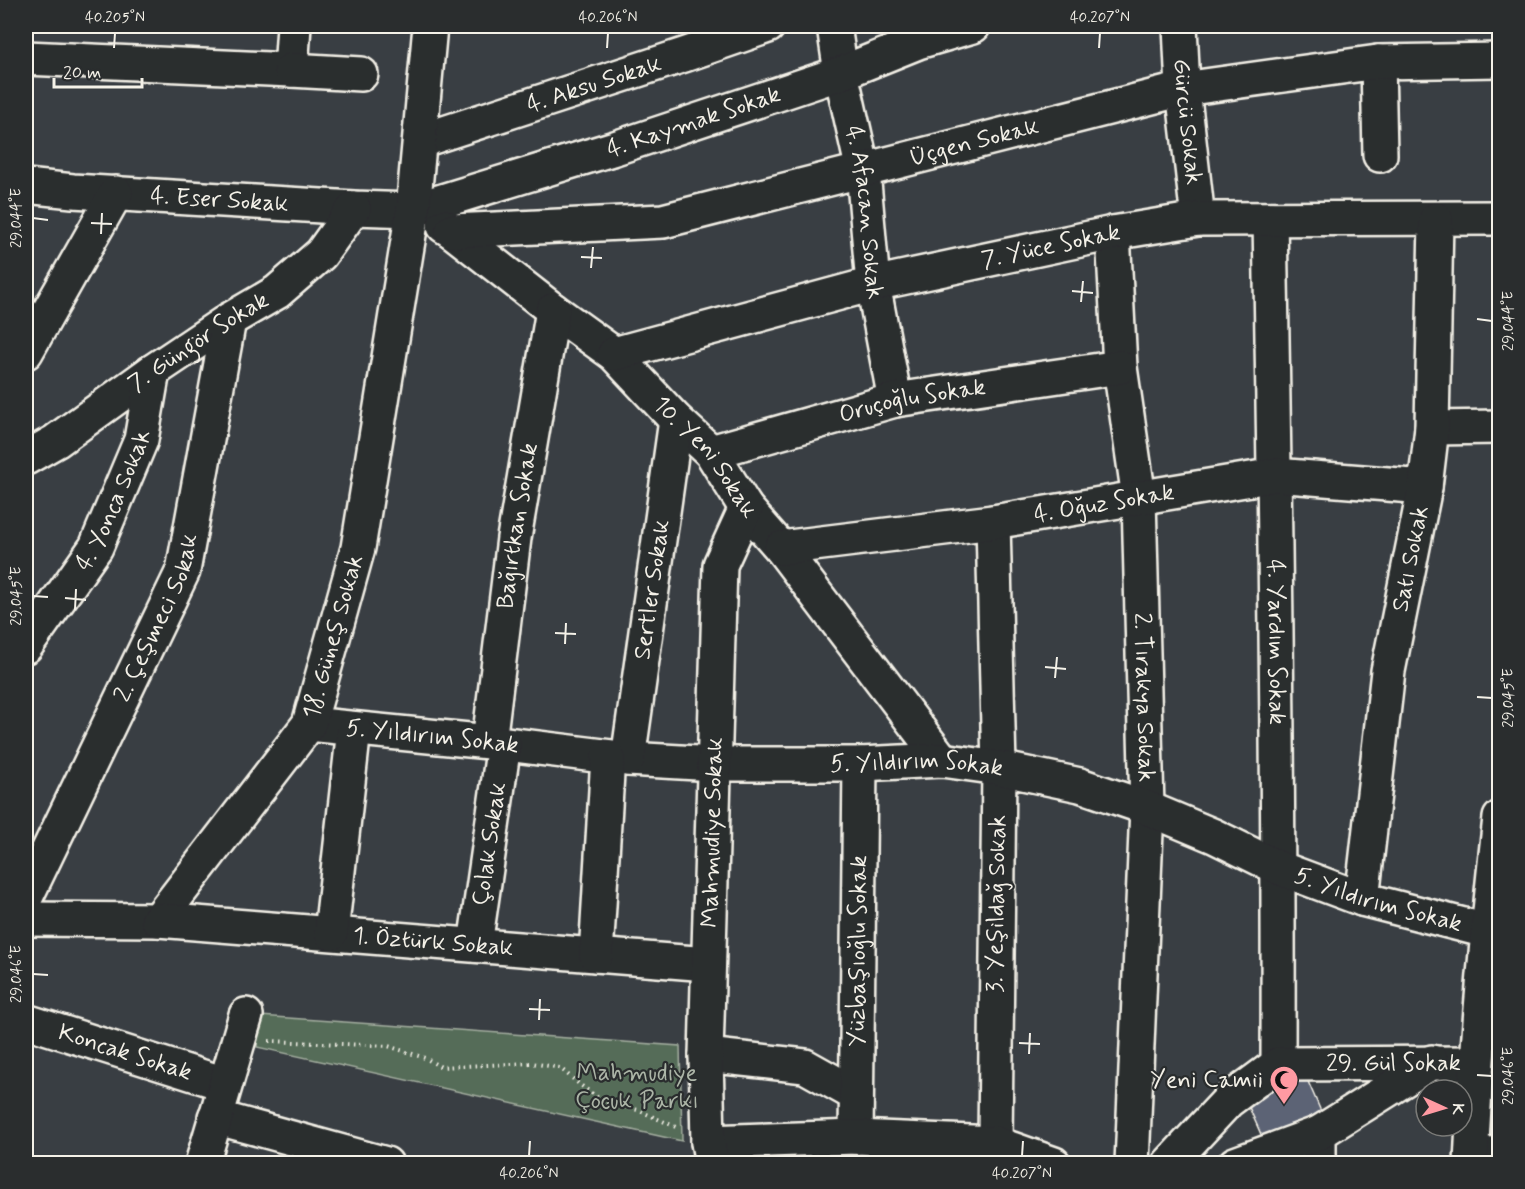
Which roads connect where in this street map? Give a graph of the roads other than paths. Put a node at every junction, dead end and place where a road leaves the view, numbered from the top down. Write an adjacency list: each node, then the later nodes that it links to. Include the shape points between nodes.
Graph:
1 (294, 26): 11 (street)
2 (430, 26): 15 (street, 18. Güneş Sokak)
3 (768, 26): 7 (street, 4. Aksu Sokak)
4 (834, 26): 12 (street, 4. Afacan Sokak)
5 (973, 26): 12 (street, 4. Kaymak Sokak)
6 (1180, 26): 14 (street, Gürcü Sokak)
7 (683, 40): 15 (street, 4. Aksu Sokak)
8 (26, 58): 11 (street)
9 (1500, 60): 10 (street, Üçgen Sokak)
10 (1378, 62): 14 (street, Üçgen Sokak); 16 (street)
11 (291, 69): 13 (street)
12 (841, 72): 17 (street, 4. Afacan Sokak); 21 (street, 4. Kaymak Sokak)
13 (361, 74)
14 (1183, 89): 17 (street, Üçgen Sokak); 23 (street, Gürcü Sokak)
15 (420, 141): 21 (street, 18. Güneş Sokak)
16 (1380, 155)
17 (863, 171): 26 (street, Üçgen Sokak, via 663,221); 28 (street, 4. Afacan Sokak)
18 (26, 186): 19 (street, 4. Eser Sokak)
19 (116, 193): 20 (street, 4. Eser Sokak); 31 (street)
20 (354, 208): 21 (street, 4. Eser Sokak); 30 (street, 7. Güngör Sokak, via 321,254 277,292)
21 (413, 210): 26 (street, 10. Yeni Sokak); 48 (street, 18. Güneş Sokak, via 358,548)
22 (1500, 218): 25 (street, 7. Yüce Sokak)
23 (1198, 219): 24 (street, 7. Yüce Sokak); 27 (street, 7. Yüce Sokak)
24 (1270, 219): 25 (street, 7. Yüce Sokak); 41 (street, 4. Yardım Sokak)
25 (1436, 219): 38 (street, Satı Sokak)
26 (452, 231): 29 (street, 10. Yeni Sokak)
27 (1113, 233): 28 (street, 7. Yüce Sokak); 33 (street, 2. Tırakya Sokak)
28 (873, 284): 32 (street, 7. Yüce Sokak); 35 (street, 4. Afacan Sokak)
29 (553, 310): 32 (street, 10. Yeni Sokak); 50 (street, Bağırtkan Sokak, via 514,538)
30 (229, 320): 34 (street, 7. Güngör Sokak); 59 (street, 2. Çeşmeci Sokak, via 183,571)
31 (26, 352)
32 (614, 354): 36 (street, 10. Yeni Sokak)
33 (1120, 367): 35 (street, Oruçoğlu Sokak); 43 (street, 2. Tırakya Sokak)
34 (153, 371): 40 (street, 7. Güngör Sokak); 47 (street, 4. Yonca Sokak, via 141,440 96,547)
35 (895, 400): 39 (street, Oruçoğlu Sokak)
36 (676, 420): 39 (street, 10. Yeni Sokak); 51 (street, Sertler Sokak)
37 (1500, 427): 38 (street)
38 (1432, 428): 42 (street, Satı Sokak)
39 (711, 452): 44 (street, 10. Yeni Sokak)
40 (26, 458)
41 (1275, 475): 42 (street, 4. Oğuz Sokak); 43 (street, 4. Oğuz Sokak); 58 (street, 4. Yardım Sokak)
42 (1425, 487): 60 (street, Satı Sokak, via 1388,671)
43 (1139, 498): 45 (street, 4. Oğuz Sokak); 56 (street, 2. Tırakya Sokak)
44 (746, 508): 46 (street, 10. Yeni Sokak); 53 (street, Mahmudiye Sokak, via 720,565)
45 (993, 522): 46 (street, 4. Oğuz Sokak); 55 (street, 3. Yeşildağ Sokak)
46 (781, 549): 52 (street, 10. Yeni Sokak)
47 (26, 646)
48 (309, 724): 49 (street, 5. Yıldırım Sokak); 62 (street, 18. Güneş Sokak)
49 (354, 729): 50 (street, 5. Yıldırım Sokak); 64 (street)
50 (497, 743): 51 (street, 5. Yıldırım Sokak); 65 (street, Çolak Sokak)
51 (618, 758): 53 (street, 5. Yıldırım Sokak); 66 (street, Sertler Sokak)
52 (942, 760): 54 (street, 5. Yıldırım Sokak); 55 (street, 5. Yıldırım Sokak)
53 (715, 764): 54 (street, 5. Yıldırım Sokak); 67 (street, Mahmudiye Sokak)
54 (860, 764): 76 (street, Yüzbaşıoğlu Sokak)
55 (999, 768): 56 (street, 5. Yıldırım Sokak, via 1080,785); 79 (street, 3. Yeşildağ Sokak)
56 (1147, 808): 58 (street, 5. Yıldırım Sokak); 86 (street, 2. Tırakya Sokak)
57 (1500, 818): 63 (street)
58 (1279, 868): 60 (street, 5. Yıldırım Sokak); 74 (street, 4. Yardım Sokak)
59 (26, 897)
60 (1362, 898): 63 (street, 5. Yıldırım Sokak)
61 (26, 919): 62 (street)
62 (158, 920): 64 (street, 1. Öztürk Sokak)
63 (1493, 930): 68 (street)
64 (331, 933): 65 (street, 1. Öztürk Sokak)
65 (475, 945): 66 (street, 1. Öztürk Sokak)
66 (596, 954): 67 (street, 1. Öztürk Sokak)
67 (708, 964): 71 (street, Mahmudiye Sokak)
68 (1490, 1015): 73 (street)
69 (26, 1021): 75 (street, Koncak Sokak)
70 (242, 1027): 75 (street)
71 (706, 1055): 76 (street, via 805,1066); 81 (street, Mahmudiye Sokak)
72 (1432, 1062): 73 (street, 29. Gül Sokak); 74 (street, 29. Gül Sokak); 80 (street)
73 (1476, 1063): 82 (street)
74 (1278, 1064): 87 (street, via 1228,1101)
75 (225, 1084): 77 (street)
76 (855, 1094): 78 (street, Yüzbaşıoğlu Sokak)
77 (215, 1117): 83 (street); 84 (street)
78 (856, 1137): 79 (street); 81 (street)
79 (995, 1143): 85 (street)
80 (1319, 1148): 88 (street)
81 (710, 1153)
82 (1481, 1158)
83 (202, 1164)
84 (386, 1164)
85 (1053, 1164)
86 (1132, 1164)
87 (1168, 1164)
88 (1235, 1164)

